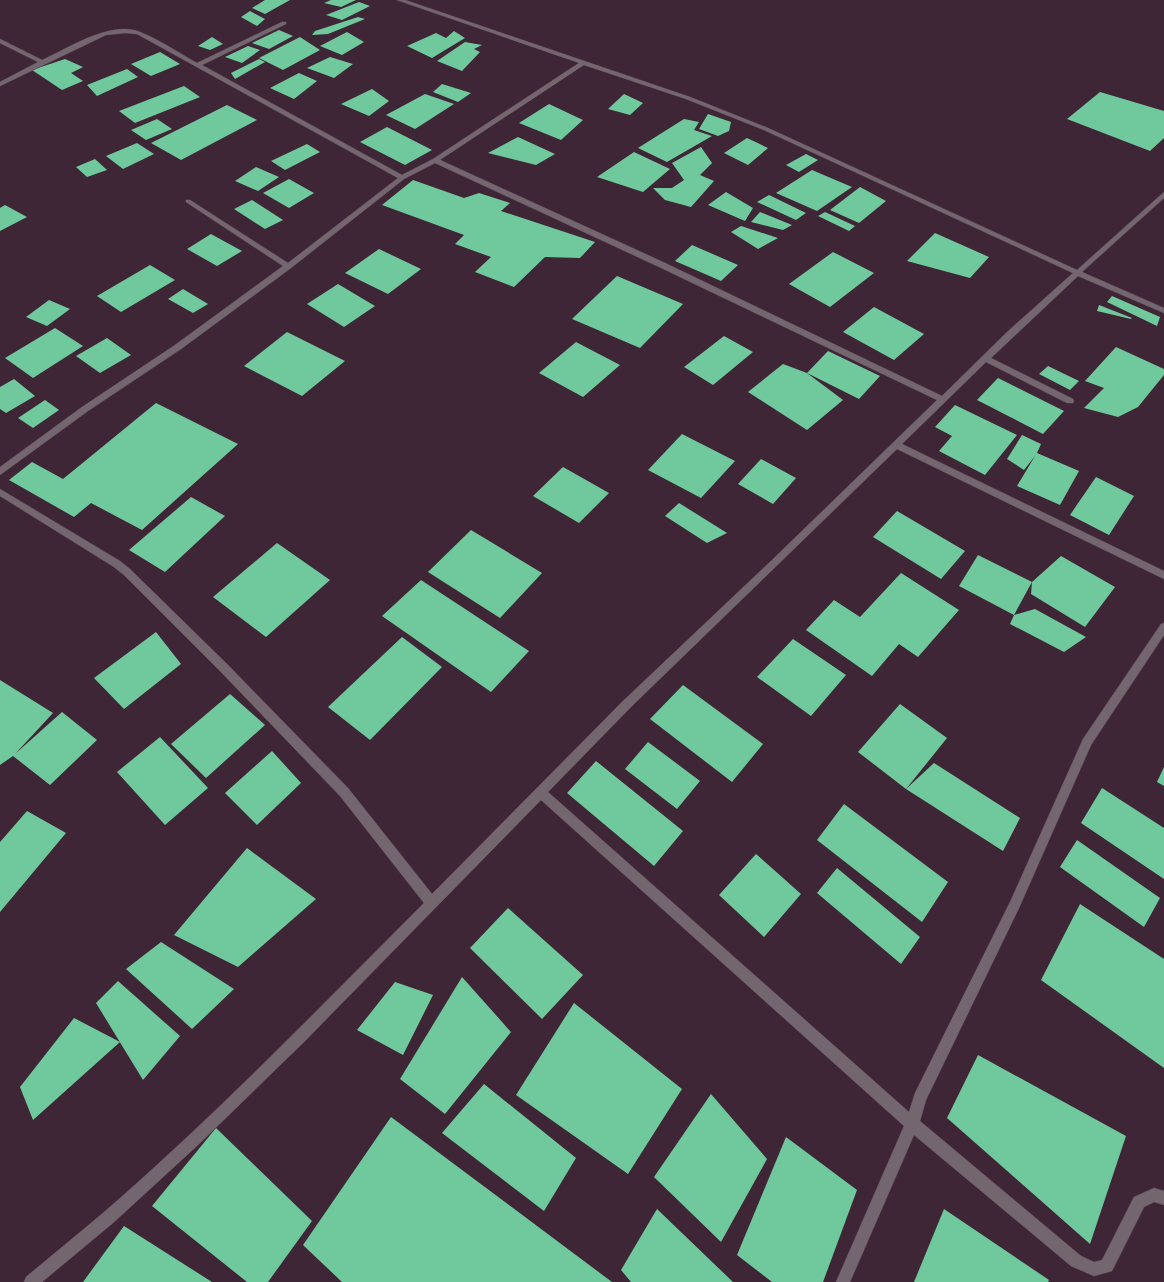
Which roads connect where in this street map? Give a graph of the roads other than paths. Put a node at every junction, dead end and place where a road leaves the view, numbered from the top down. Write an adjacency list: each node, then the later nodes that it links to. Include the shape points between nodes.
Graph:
1 (400, 0): 5 (street)
2 (284, 23): 6 (street)
3 (0, 41): 4 (street)
4 (42, 62): 6 (street, via 105,33 125,31 138,33); 7 (street)
5 (583, 63): 8 (street); 13 (street, via 688,98 766,129)
6 (197, 65): 9 (street)
7 (0, 84)
8 (435, 160): 9 (street); 16 (street, via 667,267)
9 (402, 178): 12 (street)
10 (1164, 194): 13 (street)
11 (188, 201): 12 (street)
12 (288, 266): 19 (street)
13 (1076, 272): 14 (street); 15 (street)
14 (1164, 311)
15 (985, 358): 16 (street); 17 (street)
16 (942, 399): 18 (street)
17 (1070, 401)
18 (897, 444): 21 (street); 23 (street, via 627,704)
19 (0, 472)
20 (0, 492): 24 (street, via 127,572 344,792)
21 (1164, 575)
22 (1164, 627): 25 (street, via 1087,742 1015,904 920,1098)
23 (541, 793): 24 (street); 25 (street)
24 (432, 903): 27 (street, via 300,1037 193,1140 108,1218)
25 (912, 1124): 26 (street, via 1076,1261 1094,1269 1107,1266 1139,1202 1154,1195); 28 (street)
26 (1164, 1198)
27 (31, 1282)
28 (843, 1282)

